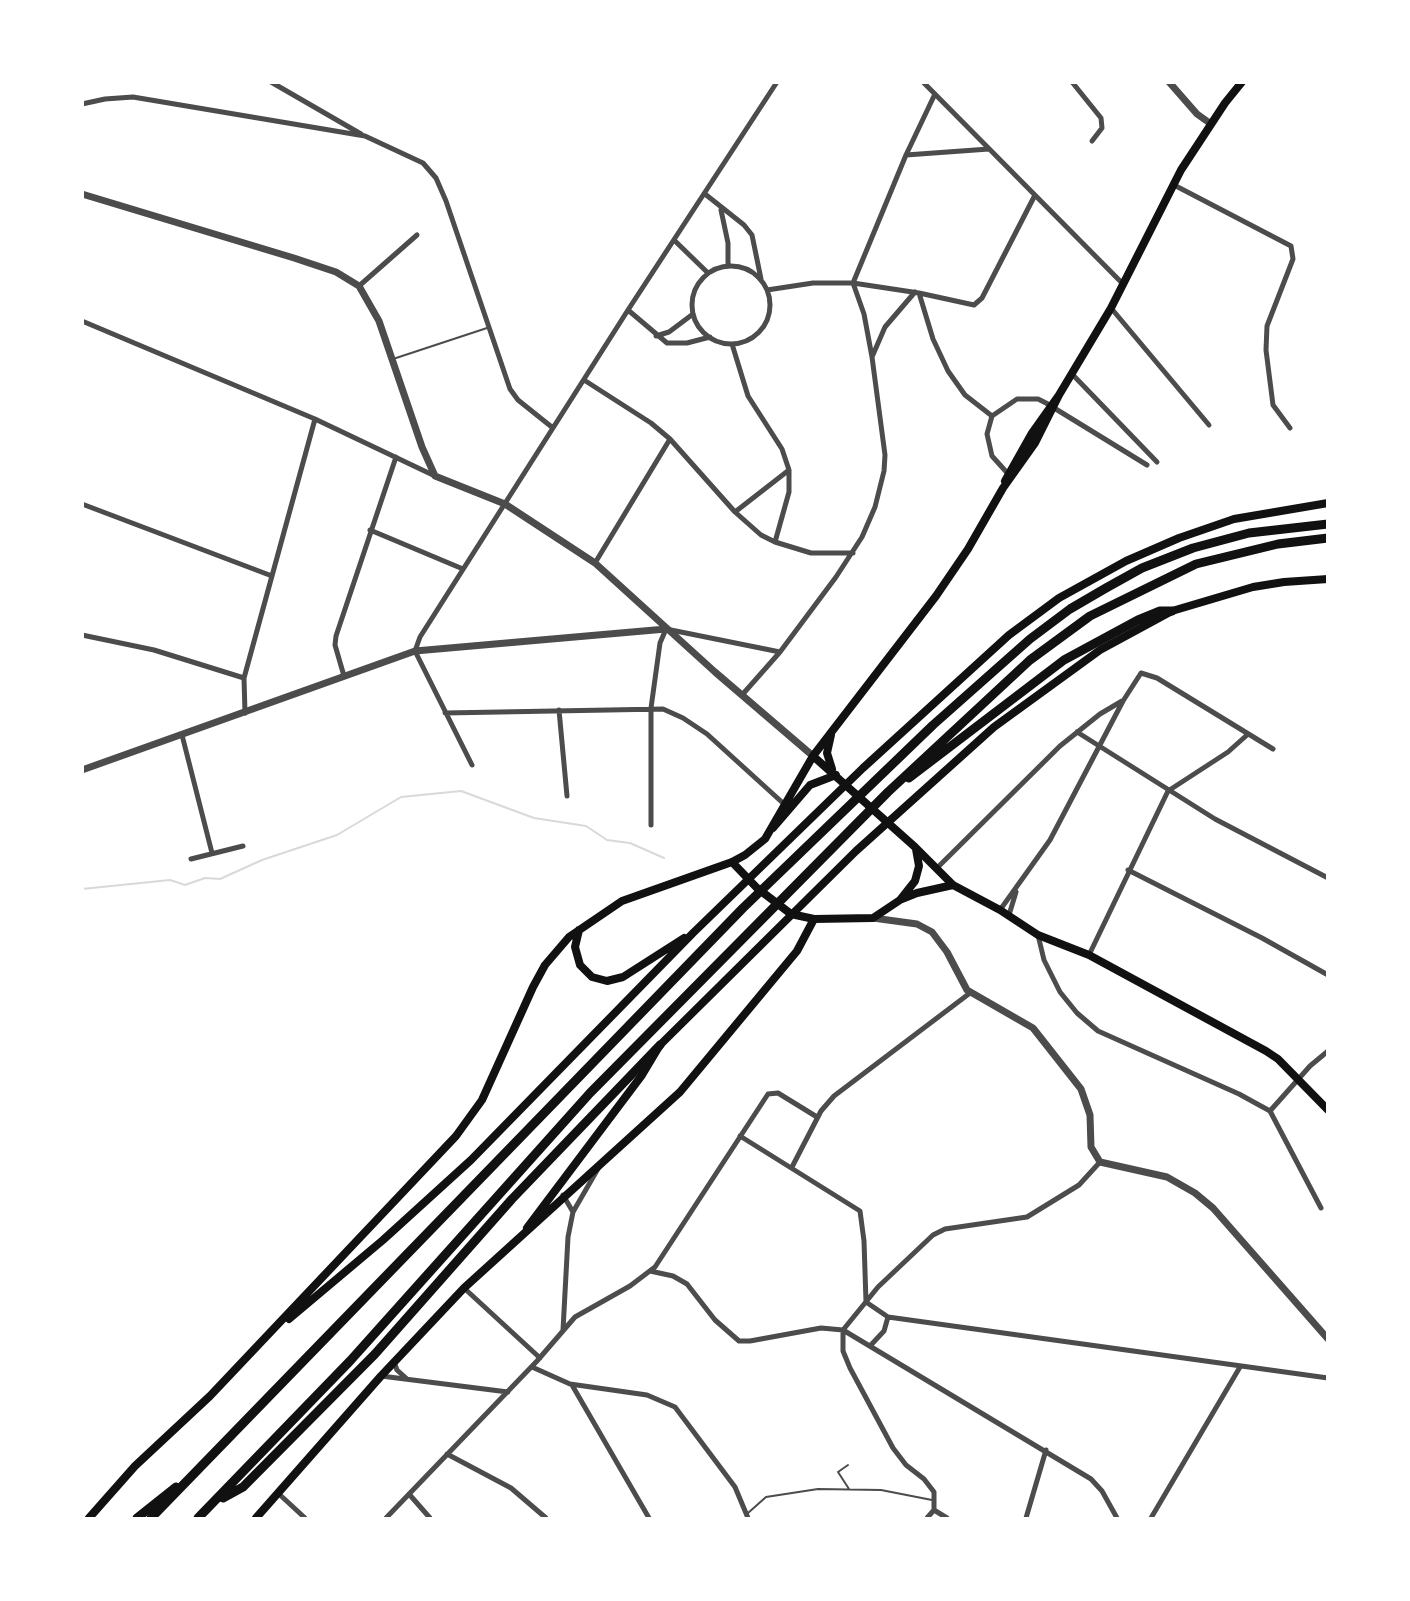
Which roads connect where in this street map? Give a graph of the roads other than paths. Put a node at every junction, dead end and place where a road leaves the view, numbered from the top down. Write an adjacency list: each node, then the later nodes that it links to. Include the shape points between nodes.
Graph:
1 (271, 82): 10 (street)
2 (777, 82): 16 (street)
3 (922, 82): 7 (street)
4 (1072, 82): 11 (street, via 1101,118 1102,128)
5 (1169, 82): 9 (street)
6 (1242, 82): 9 (main road)
7 (934, 96): 12 (street); 13 (street)
8 (82, 104): 10 (street, via 133,97)
9 (1211, 124): 14 (main road)
10 (365, 136): 33 (street, via 410,155 436,178)
11 (1092, 141)
12 (989, 149): 13 (street); 17 (street)
13 (906, 155): 24 (street)
14 (1174, 184): 25 (main road); 46 (street, via 1291,246 1293,259 1267,326 1266,350 1273,405)
15 (82, 194): 26 (street, via 294,258 336,272)
16 (705, 194): 18 (street); 20 (street)
17 (1034, 196): 25 (street); 28 (street, via 977,304)
18 (721, 208): 21 (street); 23 (street, via 752,235)
19 (417, 235): 26 (street)
20 (675, 240): 22 (street); 30 (street)
21 (728, 266): 22 (street); 23 (street, via 752,271)
22 (708, 273): 31 (street, via 694,292)
23 (761, 279): 27 (street)
24 (853, 283): 27 (street, via 813,283); 28 (street); 37 (street)
25 (1123, 284): 29 (main road)
26 (359, 286): 38 (street, via 379,321)
27 (767, 290): 36 (street, via 770,302 764,326 750,338)
28 (917, 293): 37 (street, via 885,327); 42 (street, via 948,371 965,394)
29 (1111, 308): 39 (main road); 44 (street)
30 (628, 310): 34 (street); 40 (street)
31 (693, 314): 34 (street, via 669,332); 35 (street)
32 (82, 321): 43 (street)
33 (488, 328): 38 (lane); 45 (street, via 513,395)
34 (656, 336): 35 (street, via 677,344)
35 (710, 337): 36 (street)
36 (732, 344): 51 (street, via 748,396 782,449)
37 (872, 357): 62 (street, via 884,471 876,507)
38 (393, 359): 52 (street)
39 (1072, 374): 41 (main road); 49 (street)
40 (584, 380): 45 (street); 47 (street)
41 (1052, 407): 42 (street, via 1038,399 1017,399); 50 (street); 53 (main road)
42 (992, 416): 53 (street, via 988,445 997,463)
43 (315, 419): 48 (street); 65 (street)
44 (1209, 424)
45 (553, 428): 56 (street)
46 (1290, 428)
47 (670, 439): 57 (street); 63 (street)
48 (396, 457): 52 (street); 59 (street)
49 (1157, 462)
50 (1148, 465)
51 (789, 470): 57 (street); 61 (street, via 789,492)
52 (435, 476): 56 (street)
53 (1010, 476): 80 (main road, via 936,596)
54 (1328, 503): 112 (main road, via 1234,519 1126,561 1069,593 1009,635 863,768)
55 (82, 504): 65 (street)
56 (504, 504): 63 (street); 64 (street)
57 (735, 512): 61 (street)
58 (1328, 524): 152 (highway, via 1249,533 1193,548 1142,568 1106,588 1030,639 933,725 743,908)
59 (370, 531): 64 (street); 72 (street, via 336,636)
60 (1328, 538): 90 (highway, via 1268,546 1196,564 1090,616 1030,660)
61 (775, 542): 62 (street, via 811,553)
62 (853, 553): 71 (street)
63 (595, 563): 68 (street)
64 (464, 569): 70 (street, via 429,620)
65 (272, 576): 73 (street)
66 (1328, 579): 67 (main road, via 1253,587)
67 (1172, 611): 90 (highway, via 1160,611 1138,620 1064,660); 117 (main road, via 1123,636 994,727 904,806)
68 (666, 629): 70 (street); 71 (street); 74 (street); 76 (street, via 660,643)
69 (82, 635): 73 (street, via 154,650)
70 (415, 651): 72 (street); 79 (street)
71 (780, 652): 74 (street)
72 (344, 676): 78 (street)
73 (243, 678): 78 (street)
74 (742, 695): 86 (street)
75 (1123, 701): 81 (street); 83 (street, via 1143,672); 84 (street)
76 (651, 708): 77 (street); 93 (street, via 663,709 694,725); 94 (street)
77 (559, 710): 79 (street); 92 (street)
78 (245, 713): 82 (street)
79 (445, 713): 87 (street)
80 (832, 731): 86 (main road); 89 (main road, via 828,761)
81 (1077, 732): 84 (street); 101 (street)
82 (182, 735): 88 (street); 98 (street)
83 (1247, 735): 85 (street); 91 (street)
84 (1100, 746): 91 (street); 105 (street, via 1050,840)
85 (1273, 749)
86 (813, 756): 89 (main road); 93 (main road)
87 (472, 765)
88 (82, 770)
89 (836, 775): 95 (main road, via 810,785); 97 (main road)
90 (890, 791): 157 (highway, via 590,1093 380,1328)
91 (1168, 791): 102 (street); 103 (street)
92 (567, 796)
93 (784, 804): 95 (main road)
94 (651, 825)
95 (769, 832): 100 (main road, via 755,848)
96 (243, 846): 98 (street)
97 (915, 847): 101 (main road); 106 (main road, via 919,866 915,881)
98 (212, 854): 99 (street)
99 (191, 859)
100 (732, 862): 110 (main road, via 782,908); 111 (main road, via 622,901)
101 (937, 868): 104 (main road)
102 (1128, 870): 114 (street); 115 (street)
103 (1328, 878)
104 (952, 885): 106 (main road); 107 (main road)
105 (1017, 888): 107 (street); 108 (street)
106 (900, 900): 109 (main road)
107 (1000, 909): 108 (main road)
108 (1009, 915): 113 (main road)
109 (873, 918): 110 (main road); 116 (street, via 917,924 932,932)
110 (814, 919): 125 (main road, via 797,951 680,1092)
111 (579, 930): 112 (main road, via 575,947 580,965 592,977 607,981 623,977); 137 (main road, via 546,965 532,987 473,1116)
112 (693, 933): 137 (main road, via 471,1160 332,1284)
113 (1038, 935): 114 (main road); 121 (street, via 1044,960 1060,992 1098,1032)
114 (1089, 955): 119 (main road, via 1266,1051)
115 (1328, 975)
116 (970, 993): 122 (street, via 860,1074); 124 (street, via 1024,1022 1054,1052 1088,1104 1091,1147)
117 (660, 1045): 130 (main road, via 642,1075); 157 (highway, via 512,1199 375,1354 243,1487)
118 (1328, 1051): 119 (street)
119 (1298, 1079): 120 (main road); 121 (street)
120 (1328, 1110)
121 (1270, 1111): 128 (street)
122 (817, 1117): 123 (street, via 772,1093); 126 (street)
123 (740, 1136): 126 (street); 131 (street, via 688,1220)
124 (1100, 1162): 133 (street, via 1079,1185 1027,1217 937,1232); 138 (street, via 1167,1177 1195,1193 1213,1208)
125 (600, 1164): 127 (main road); 129 (street)
126 (792, 1167): 133 (street, via 861,1214)
127 (563, 1195): 129 (street); 130 (main road)
128 (1321, 1208)
129 (573, 1212): 136 (street)
130 (527, 1228): 132 (main road)
131 (650, 1271): 135 (street, via 687,1284 715,1320 739,1341 821,1328); 136 (street, via 580,1314)
132 (464, 1288): 140 (street); 141 (main road)
133 (866, 1302): 134 (street); 135 (street)
134 (888, 1317): 139 (street, via 884,1331); 143 (street)
135 (843, 1330): 139 (street); 156 (street, via 843,1350 850,1368 892,1448 930,1485)
136 (563, 1332): 140 (street)
137 (266, 1337): 160 (main road, via 135,1466)
138 (1328, 1339)
139 (870, 1346): 149 (street)
140 (540, 1358): 142 (street)
141 (394, 1362): 144 (main road); 146 (street)
142 (532, 1367): 147 (street); 148 (street)
143 (1240, 1367): 145 (street); 174 (street)
144 (381, 1376): 146 (street); 154 (main road)
145 (1326, 1377)
146 (408, 1380): 148 (street)
147 (572, 1385): 159 (street, via 647,1395 675,1407 720,1464); 169 (street)
148 (508, 1392): 150 (street)
149 (1046, 1450): 172 (street); 173 (street, via 1091,1479)
150 (447, 1454): 155 (street); 168 (street, via 511,1488)
151 (848, 1465): 153 (lane, via 838,1472)
152 (201, 1467): 161 (highway); 162 (highway)
153 (849, 1490): 156 (lane, via 880,1490); 159 (lane, via 766,1497)
154 (279, 1494): 164 (main road); 165 (street)
155 (410, 1494): 166 (street); 167 (street)
156 (935, 1501): 158 (street)
157 (213, 1504): 163 (highway)
158 (934, 1510): 170 (street); 171 (street)
159 (747, 1516)
160 (89, 1518)
161 (137, 1518)
162 (151, 1518)
163 (198, 1518)
164 (256, 1518)
165 (305, 1518)
166 (386, 1518)
167 (430, 1518)
168 (546, 1518)
169 (649, 1518)
170 (927, 1518)
171 (947, 1518)
172 (1026, 1518)
173 (1117, 1518)
174 (1151, 1518)

